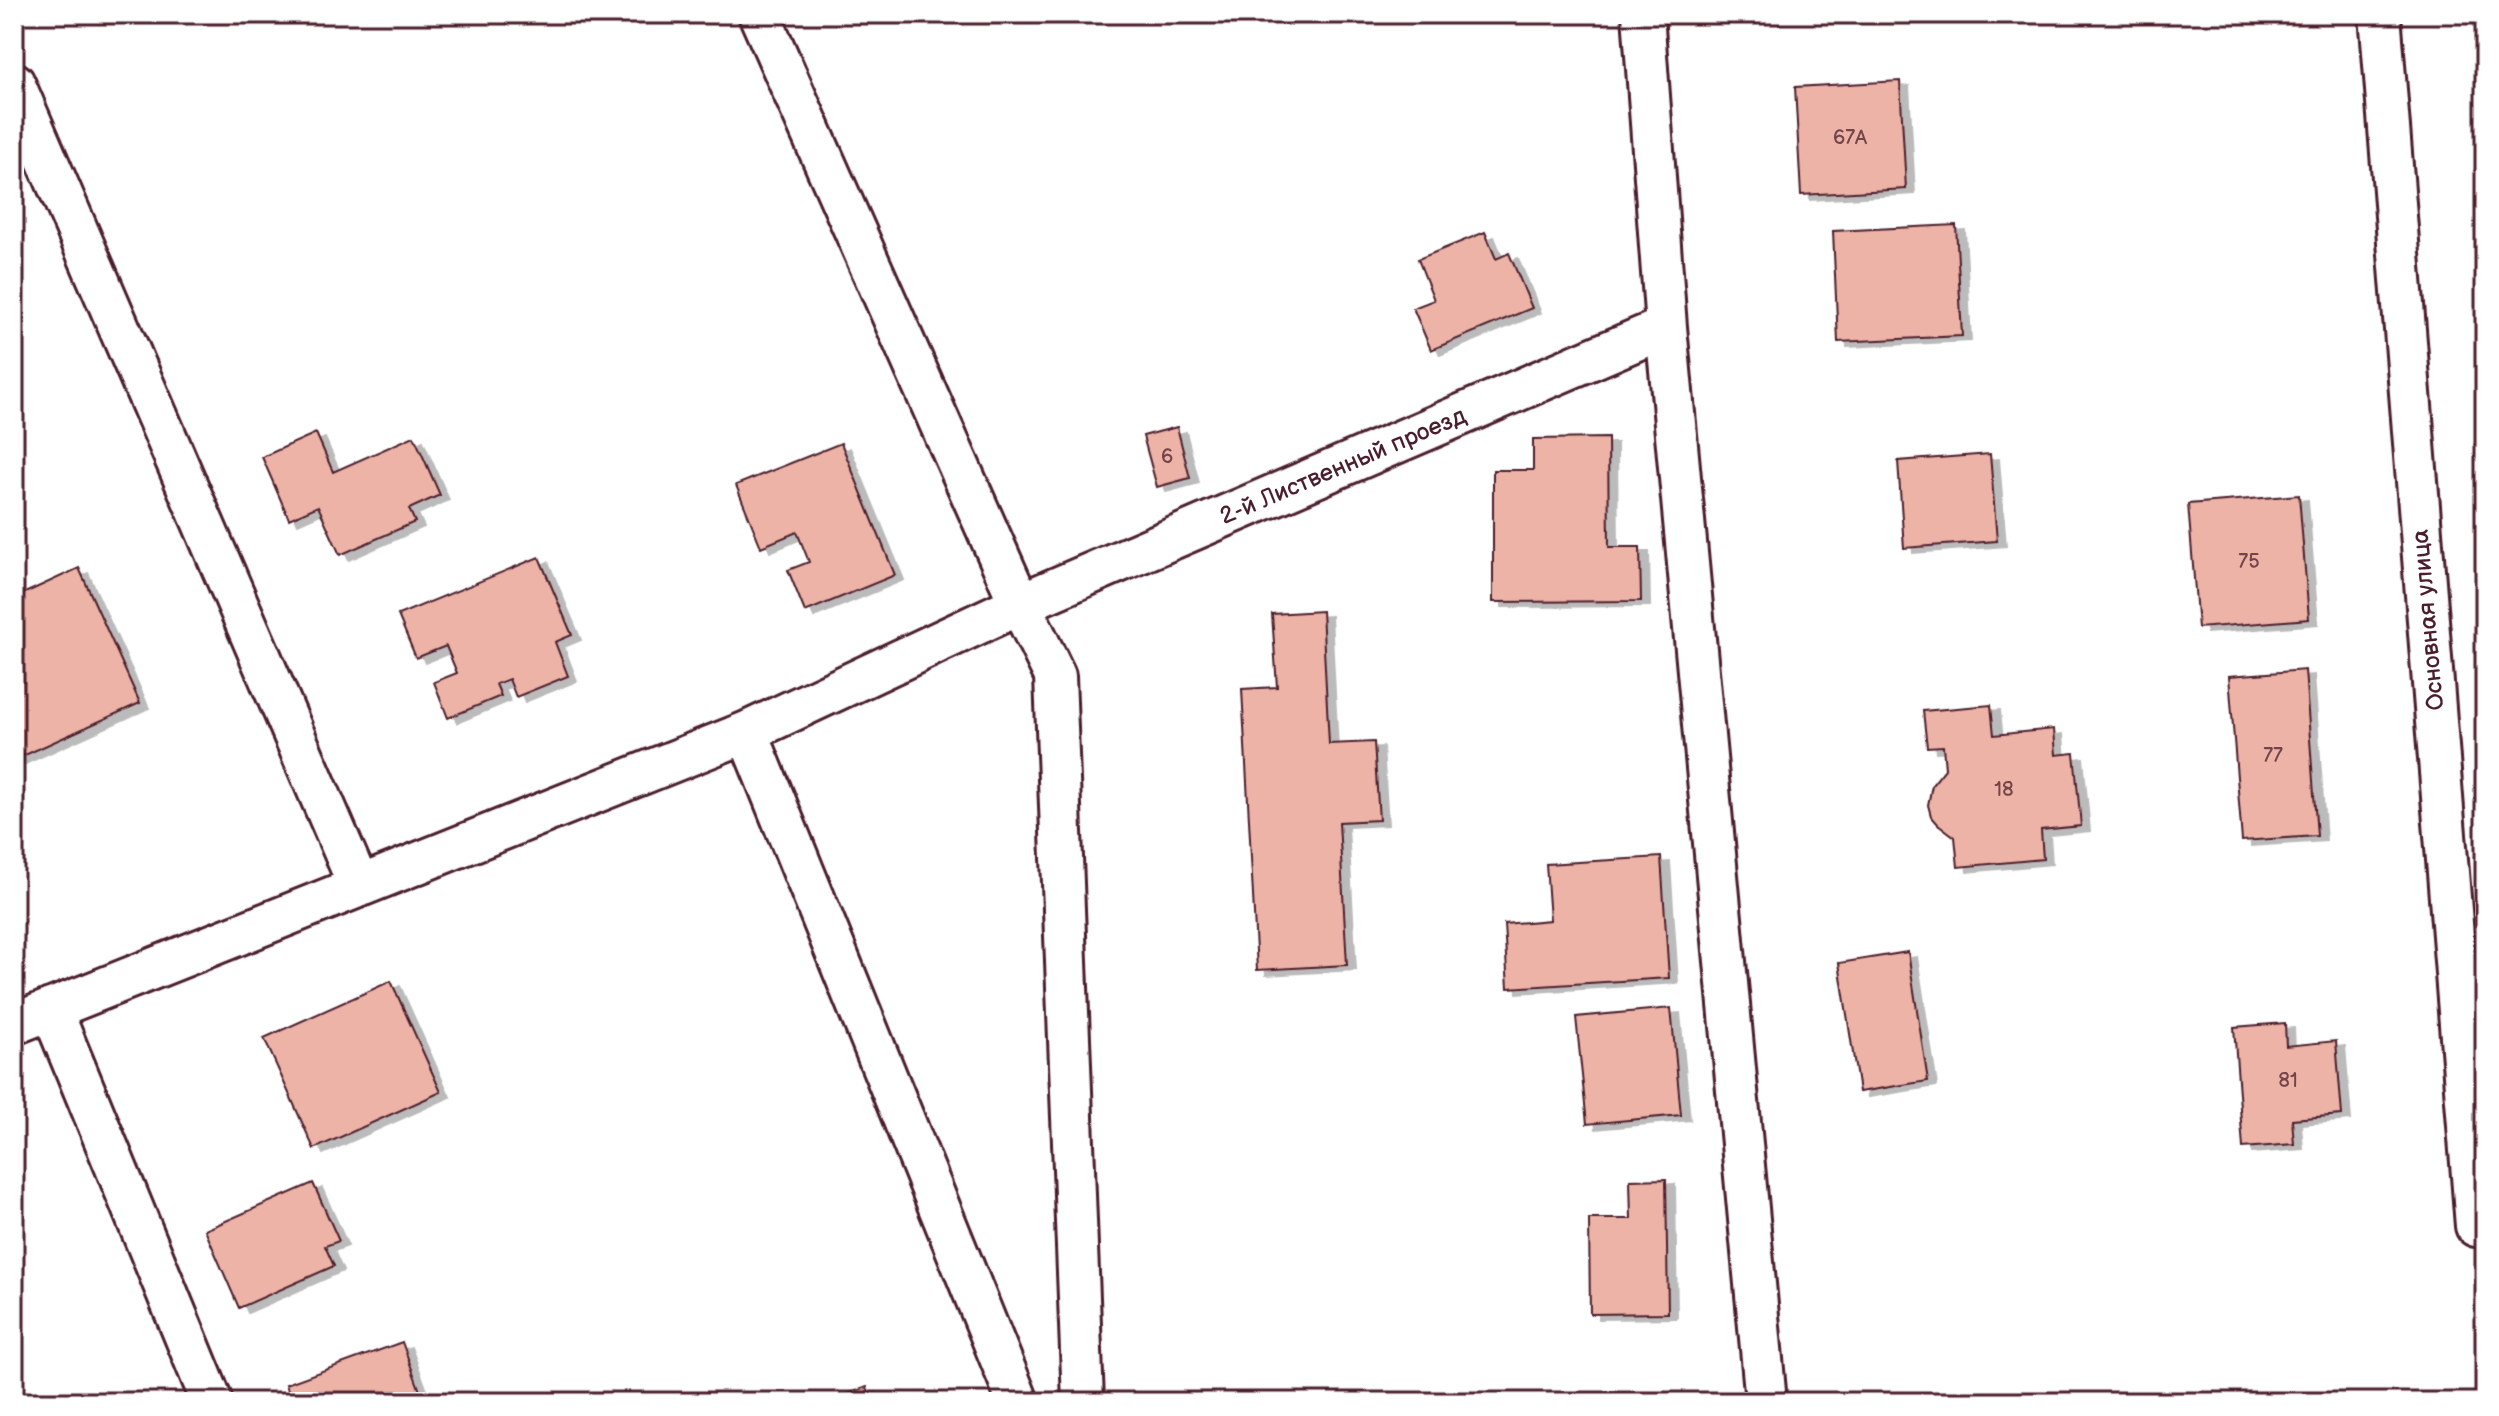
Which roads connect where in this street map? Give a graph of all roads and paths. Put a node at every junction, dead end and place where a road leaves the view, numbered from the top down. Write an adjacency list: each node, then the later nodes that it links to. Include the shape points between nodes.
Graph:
1 (759, 14): 6 (street)
2 (1643, 14): 5 (street)
3 (2380, 14): 11 (street, Основная улица)
4 (14, 83): 8 (street)
5 (1666, 327): 6 (street, 2-й Лиственный проезд); 15 (street)
6 (1020, 604): 7 (street, 2-й Лиственный проезд); 14 (street, via 1055,676)
7 (747, 732): 8 (street, 2-й Лиственный проезд); 13 (street)
8 (359, 886): 9 (street, 2-й Лиственный проезд)
9 (51, 1009): 10 (street, 2-й Лиственный проезд); 12 (street)
10 (14, 1024)
11 (2476, 1226)
12 (212, 1402)
13 (1018, 1402)
14 (1083, 1402)
15 (1766, 1402)

